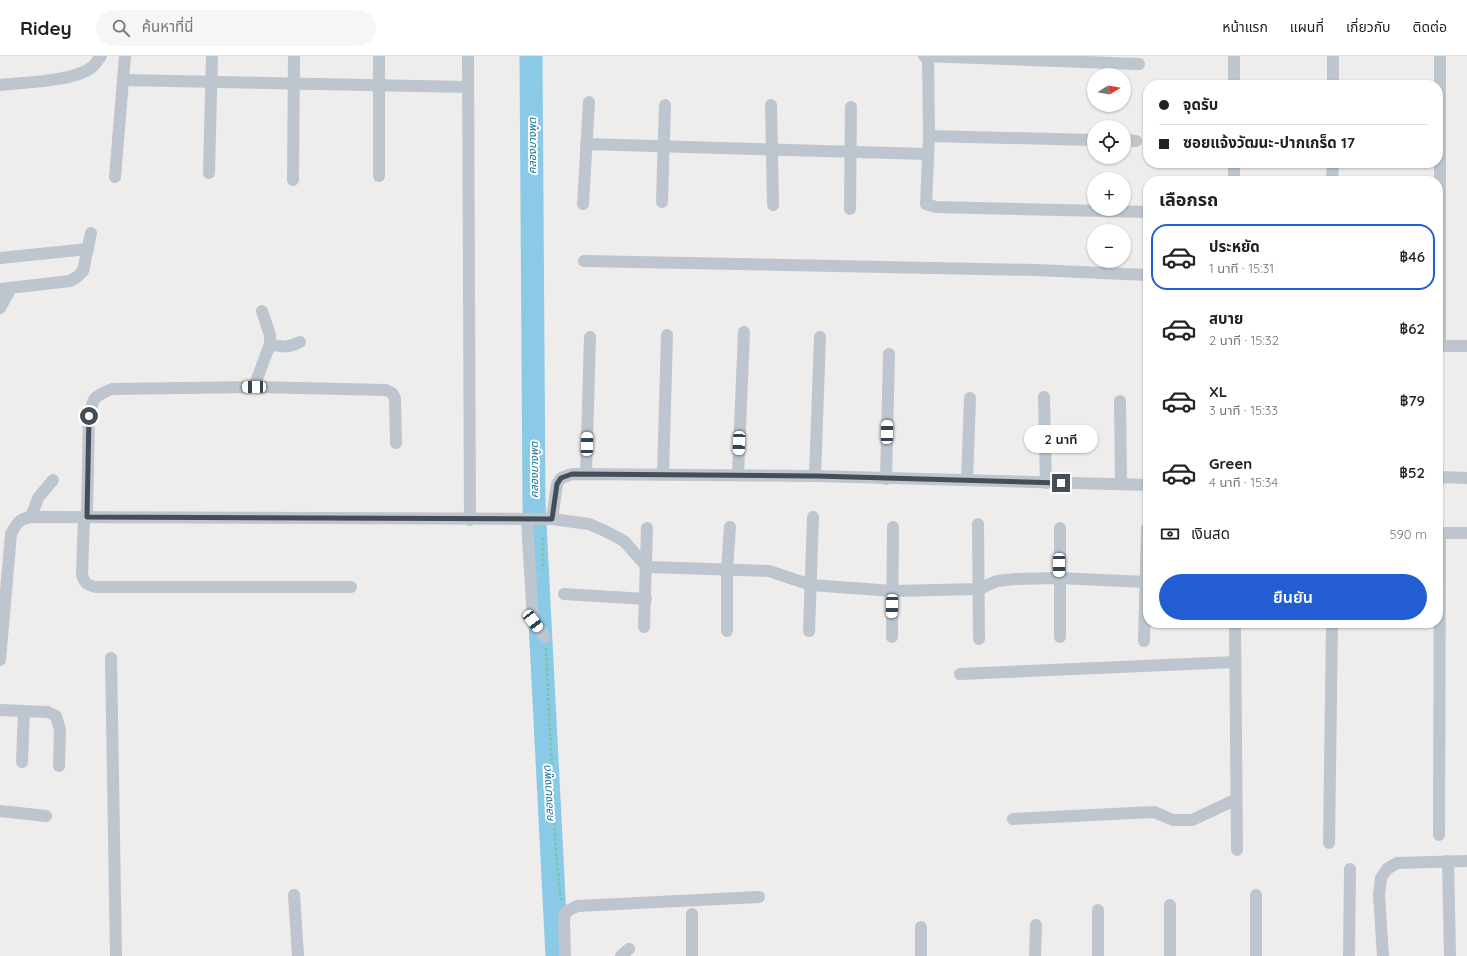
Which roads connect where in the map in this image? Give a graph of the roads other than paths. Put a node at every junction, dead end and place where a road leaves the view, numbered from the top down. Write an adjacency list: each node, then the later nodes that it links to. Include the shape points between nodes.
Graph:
1 (101, 56): 19 (street, via 91,68 76,74)
2 (125, 56): 13 (street)
3 (212, 56): 17 (street)
4 (294, 56): 18 (street)
5 (379, 56): 20 (street)
6 (468, 56): 21 (street)
7 (924, 56): 8 (street)
8 (928, 56): 12 (street); 26 (street)
9 (1234, 56): 14 (street)
10 (1333, 56): 15 (street)
11 (1440, 56): 16 (street)
12 (1139, 64)
13 (123, 80): 17 (street); 35 (street)
14 (1234, 80)
15 (1333, 80)
16 (1440, 80)
17 (211, 82): 18 (street); 33 (street)
18 (294, 84): 20 (street); 36 (street)
19 (0, 85)
20 (379, 85): 21 (street); 34 (street)
21 (467, 87): 80 (street)
22 (589, 102): 28 (street)
23 (665, 105): 29 (street)
24 (771, 106): 30 (street)
25 (851, 107): 31 (street)
26 (929, 136): 27 (street); 32 (street)
27 (1087, 140)
28 (586, 144): 29 (street); 38 (street)
29 (663, 146): 30 (street); 37 (street)
30 (771, 150): 31 (street); 39 (street)
31 (850, 152): 32 (street); 40 (street)
32 (927, 154): 41 (street, via 926,204 936,207)
33 (210, 173)
34 (379, 176)
35 (115, 177)
36 (293, 180)
37 (662, 202)
38 (583, 204)
39 (772, 205)
40 (850, 208)
41 (1143, 212)
42 (91, 233): 43 (street)
43 (88, 249): 44 (street); 47 (street, via 83,271 70,281)
44 (0, 258)
45 (584, 261): 46 (street, via 1035,270)
46 (1143, 275)
47 (6, 288): 48 (street)
48 (0, 308)
49 (262, 310): 55 (street, via 270,335)
50 (744, 332): 66 (street)
51 (667, 335): 65 (street)
52 (590, 337): 64 (street)
53 (820, 337): 67 (street)
54 (300, 342): 55 (street, via 281,347)
55 (270, 344): 59 (street)
56 (1443, 346): 57 (street)
57 (1467, 346)
58 (889, 354): 70 (street)
59 (254, 387): 63 (street, via 386,390 395,398); 77 (street, via 127,388 101,393 92,400 89,416)
60 (1044, 397): 73 (street)
61 (970, 398): 72 (street)
62 (1120, 401): 74 (street)
63 (396, 443)
64 (586, 474): 65 (street); 79 (street, via 572,474 561,478 557,484)
65 (663, 475): 66 (street)
66 (738, 475): 67 (street)
67 (816, 476): 70 (street)
68 (1443, 477): 69 (street)
69 (1467, 478)
70 (886, 479): 72 (street)
71 (53, 480): 76 (street, via 38,498)
72 (967, 480): 73 (street)
73 (1046, 483): 74 (street)
74 (1121, 484): 75 (street)
75 (1143, 485)
76 (31, 517): 77 (street); 91 (street, via 16,524 11,534)
77 (86, 517): 80 (street); 95 (street, via 82,574 88,585)
78 (813, 517): 94 (street)
79 (552, 519): 81 (street); 89 (street, via 589,524 605,531 624,541)
80 (470, 520): 81 (street)
81 (532, 520): 107 (street, via 533,621)
82 (978, 524): 96 (street)
83 (730, 527): 90 (street)
84 (893, 527): 97 (street)
85 (647, 528): 89 (street)
86 (1060, 528): 92 (street)
87 (1443, 533): 88 (street)
88 (1467, 533)
89 (646, 567): 90 (street); 99 (street)
90 (727, 569): 94 (street, via 769,571); 105 (street)
91 (3, 577): 113 (street)
92 (1059, 578): 93 (street); 96 (street, via 997,581); 109 (street)
93 (1143, 582)
94 (811, 585): 97 (street); 106 (street)
95 (351, 587)
96 (979, 589): 97 (street); 110 (street)
97 (892, 591): 108 (street)
98 (564, 594): 99 (street)
99 (646, 599): 100 (street)
100 (644, 627)
101 (1144, 628): 111 (street)
102 (1235, 628): 114 (street)
103 (1332, 628): 125 (street)
104 (1439, 628): 124 (street)
105 (727, 631)
106 (809, 631)
107 (545, 637)
108 (892, 637)
109 (1060, 637)
110 (979, 639)
111 (1144, 640)
112 (111, 658): 138 (street)
113 (0, 660)
114 (1235, 662): 115 (street); 120 (street)
115 (960, 674)
116 (0, 710): 117 (street)
117 (24, 710): 118 (street); 119 (street, via 48,712 56,716 60,730)
118 (22, 762)
119 (59, 766)
120 (1235, 800): 123 (street, via 1192,820 1173,820 1154,812); 126 (street)
121 (0, 811): 122 (street)
122 (46, 816)
123 (1013, 819)
124 (1439, 835)
125 (1329, 843)
126 (1237, 850)
127 (1448, 861): 128 (street); 148 (street, via 1397,863 1387,869 1381,878 1379,894); 149 (street)
128 (1467, 861)
129 (1350, 869): 147 (street)
130 (294, 895): 139 (street)
131 (1256, 895): 146 (street)
132 (759, 897): 140 (street, via 577,906 566,912 563,925)
133 (1170, 905): 145 (street)
134 (1098, 910): 144 (street)
135 (692, 914): 141 (street)
136 (1036, 925): 143 (street)
137 (921, 927): 142 (street)
138 (116, 956)
139 (298, 956)
140 (565, 956)
141 (692, 956)
142 (921, 956)
143 (1035, 956)
144 (1098, 956)
145 (1170, 956)
146 (1256, 956)
147 (1349, 956)
148 (1383, 956)
149 (1450, 956)

